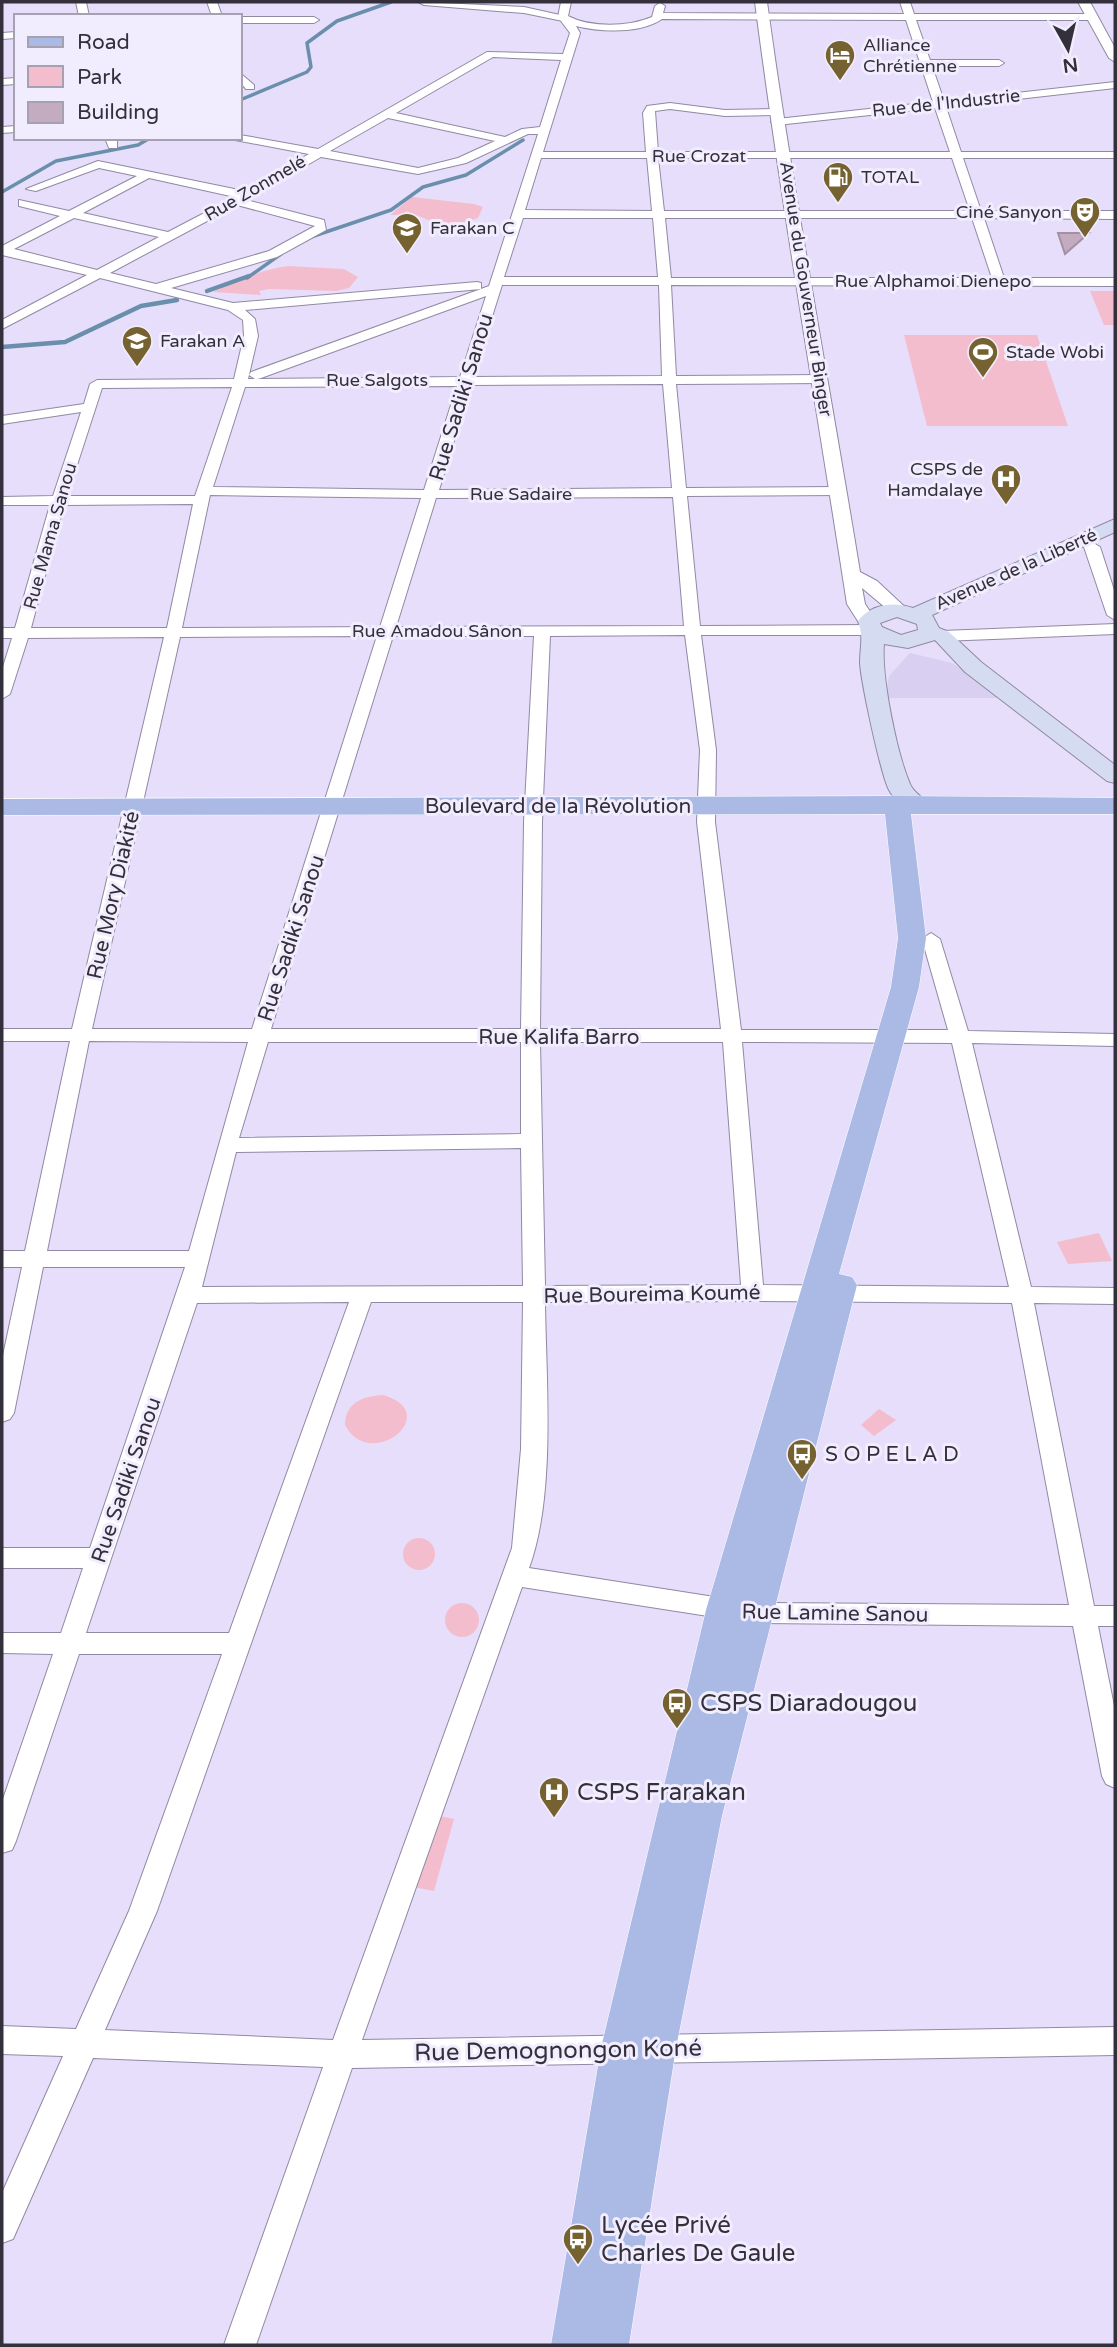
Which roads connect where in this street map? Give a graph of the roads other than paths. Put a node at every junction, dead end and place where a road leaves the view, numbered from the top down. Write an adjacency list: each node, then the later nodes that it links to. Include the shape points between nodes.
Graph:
1 (424, 2): 6 (street)
2 (905, 2): 7 (street)
3 (1084, 2): 8 (street)
4 (660, 7): 5 (street, via 700,14); 6 (street, via 644,24 596,25)
5 (763, 9): 7 (street); 20 (street, Avenue du Gouverneur Binger)
6 (567, 15): 11 (street, Rue Sadiki Sanou)
7 (910, 17): 8 (street); 13 (street)
8 (1092, 17): 12 (street)
9 (242, 20): 10 (street)
10 (314, 20)
11 (569, 57): 19 (street, Rue Zonmelé, via 491,54); 21 (street, Rue Sadiki Sanou)
12 (1115, 58)
13 (926, 63): 14 (street); 18 (street)
14 (999, 63)
15 (242, 78): 17 (street)
16 (1115, 85): 18 (street, Rue de l'Industrie)
17 (250, 87)
18 (939, 104): 20 (street, Rue de l'Industrie); 29 (street)
19 (388, 115): 23 (street); 24 (street, Rue Zonmelé)
20 (777, 117): 27 (street, Rue de l'Industrie, via 651,108); 28 (street, Avenue du Gouverneur Binger)
21 (546, 130): 23 (street, via 526,131); 25 (street, Rue Sadiki Sanou)
22 (242, 139): 24 (street)
23 (505, 141): 24 (street, via 462,161 418,171)
24 (317, 153): 32 (street, Rue Zonmelé)
25 (535, 155): 27 (street, Rue Crozat); 35 (street, Rue Sadiki Sanou)
26 (1115, 155): 29 (street, Rue Crozat)
27 (654, 156): 28 (street, Rue Crozat); 37 (street)
28 (785, 156): 29 (street, Rue Crozat); 41 (street, Avenue du Gouverneur Binger)
29 (957, 156): 39 (street)
30 (149, 174): 31 (street, via 93,165); 32 (street); 36 (street)
31 (32, 189)
32 (240, 198): 42 (street, Rue Zonmelé); 50 (street, via 322,227 273,254)
33 (870, 199): 38 (street)
34 (23, 203): 36 (street)
35 (517, 214): 37 (street); 49 (street, Rue Sadiki Sanou)
36 (71, 215): 42 (street); 43 (street)
37 (658, 215): 41 (street); 45 (street)
38 (877, 215): 39 (street); 41 (street)
39 (975, 215): 40 (street); 47 (street)
40 (1115, 215)
41 (796, 216): 46 (street, Avenue du Gouverneur Binger)
42 (170, 236): 44 (street, Rue Zonmelé)
43 (2, 250): 44 (street, Rue Alphamoi Dienepo)
44 (97, 273): 50 (street, Rue Alphamoi Dienepo); 53 (street, Rue Zonmelé)
45 (665, 280): 46 (street, Rue Alphamoi Dienepo); 49 (street, Rue Alphamoi Dienepo); 56 (street)
46 (805, 281): 47 (street, Rue Alphamoi Dienepo); 57 (street, Avenue du Gouverneur Binger)
47 (999, 281): 48 (street, Rue Alphamoi Dienepo)
48 (1115, 282)
49 (497, 284): 51 (street, Rue Alphamoi Dienepo); 55 (street, Rue Sadiki Sanou); 58 (street)
50 (158, 288): 51 (street, Rue Alphamoi Dienepo)
51 (233, 307): 58 (street, Rue Mory Diakité, via 243,313 252,329)
52 (2, 312): 53 (street)
53 (17, 316): 54 (street, Rue Zonmelé)
54 (2, 325)
55 (467, 379): 56 (street, Rue Salgots); 58 (street, Rue Salgots); 63 (street, Rue Sadiki Sanou)
56 (669, 379): 57 (street, Rue Salgots); 64 (street)
57 (820, 379): 62 (street, Avenue du Gouverneur Binger)
58 (241, 380): 59 (street, Rue Salgots); 65 (street, Rue Mory Diakité)
59 (103, 382): 60 (street, Rue Mama Sanou, via 95,386)
60 (89, 407): 61 (street); 67 (street, Rue Mama Sanou)
61 (2, 419)
62 (839, 491): 64 (street, Rue Sadaire); 71 (street, Avenue du Gouverneur Binger)
63 (431, 494): 64 (street, Rue Sadaire); 65 (street, Rue Sadaire); 78 (street, Rue Sadiki Sanou)
64 (680, 494): 73 (street)
65 (202, 496): 67 (street, Rue Sadaire); 77 (street, Rue Mory Diakité)
66 (2, 501): 67 (street, Rue Sadaire)
67 (58, 502): 81 (street, Rue Mama Sanou)
68 (1115, 525): 75 (main road, Avenue de la Liberté)
69 (1115, 537): 70 (main road, Avenue de la Liberté)
70 (1092, 547): 72 (street); 75 (main road, Avenue de la Liberté)
71 (852, 575): 74 (street, Avenue du Gouverneur Binger, via 856,604); 75 (street, via 871,584)
72 (1115, 615)
73 (692, 629): 74 (street, Rue Amadou Sânon); 79 (street, Rue Amadou Sânon); 90 (street, via 708,750)
74 (872, 629): 75 (main road, via 889,640); 75 (main road, via 875,615); 82 (main road)
75 (920, 629): 76 (street); 82 (main road); 84 (main road, via 930,648 972,666)
76 (1115, 629)
77 (175, 631): 78 (street, Rue Amadou Sânon); 81 (street, Rue Amadou Sânon); 88 (street, Rue Mory Diakité)
78 (389, 631): 79 (street, Rue Amadou Sânon); 89 (street, Rue Sadiki Sanou)
79 (542, 631): 91 (street)
80 (2, 633): 81 (street, Rue Amadou Sânon)
81 (22, 633): 83 (street, Rue Mama Sanou)
82 (875, 687): 87 (main road)
83 (2, 694)
84 (1115, 776)
85 (1115, 806): 87 (main road, Boulevard de la Révolution)
86 (2, 807): 88 (main road, Boulevard de la Révolution)
87 (906, 808): 90 (main road, Boulevard de la Révolution); 93 (main road, Boulevard de la Révolution); 94 (main road); 98 (main road, via 912,938)
88 (132, 813): 89 (main road, Boulevard de la Révolution); 92 (main road, Boulevard de la Révolution); 96 (street, Rue Mory Diakité)
89 (330, 813): 91 (main road, Boulevard de la Révolution); 99 (street, Rue Sadiki Sanou)
90 (706, 813): 91 (main road, Boulevard de la Révolution); 97 (street)
91 (534, 814): 100 (street)
92 (2, 820)
93 (1115, 821)
94 (931, 939): 98 (main road, via 926,988); 101 (street)
95 (2, 1035): 96 (street, Rue Kalifa Barro)
96 (81, 1035): 99 (street, Rue Kalifa Barro); 105 (street, Rue Mory Diakité)
97 (732, 1036): 98 (street, Rue Kalifa Barro); 100 (street, Rue Kalifa Barro); 108 (street)
98 (902, 1036): 101 (street, Rue Kalifa Barro); 111 (main road)
99 (259, 1037): 100 (street, Rue Kalifa Barro); 104 (street, Rue Sadiki Sanou)
100 (531, 1037): 103 (street)
101 (962, 1037): 102 (street, Rue Kalifa Barro); 113 (street)
102 (1115, 1040)
103 (531, 1141): 104 (street); 112 (street)
104 (227, 1145): 107 (street, Rue Sadiki Sanou)
105 (36, 1258): 106 (street); 107 (street); 115 (street, Rue Mory Diakité)
106 (2, 1259)
107 (197, 1259): 109 (street, Rue Sadiki Sanou)
108 (752, 1293): 111 (street, Rue Boureima Koumé); 112 (street, Rue Boureima Koumé)
109 (189, 1294): 110 (street, Rue Boureima Koumé); 117 (street, Rue Sadiki Sanou)
110 (363, 1294): 112 (street, Rue Boureima Koumé); 124 (street)
111 (826, 1294): 113 (street, Rue Boureima Koumé); 119 (main road)
112 (535, 1295): 118 (street, via 531,1506)
113 (1020, 1296): 114 (street, Rue Boureima Koumé); 120 (street)
114 (1115, 1296)
115 (2, 1413)
116 (2, 1558): 117 (street)
117 (99, 1558): 123 (street, Rue Sadiki Sanou)
118 (516, 1576): 119 (street, Rue Lamine Sanou); 131 (street, via 436,1787)
119 (739, 1612): 120 (street, Rue Lamine Sanou); 130 (main road, via 702,1816)
120 (1083, 1616): 121 (street, Rue Lamine Sanou); 125 (street)
121 (1115, 1616)
122 (2, 1643): 123 (street)
123 (70, 1644): 124 (street); 126 (street, Rue Sadiki Sanou)
124 (238, 1644): 129 (street, via 133,1935)
125 (1115, 1776)
126 (2, 1841)
127 (2, 2040): 129 (street, Rue Demognongon Koné)
128 (1115, 2042): 130 (street, Rue Demognongon Koné)
129 (81, 2044): 131 (street, Rue Demognongon Koné); 132 (street)
130 (638, 2048): 131 (street, Rue Demognongon Koné); 134 (main road); 135 (main road)
131 (344, 2054): 133 (street)
132 (2, 2228)
133 (240, 2345)
134 (575, 2345)
135 (605, 2345)

